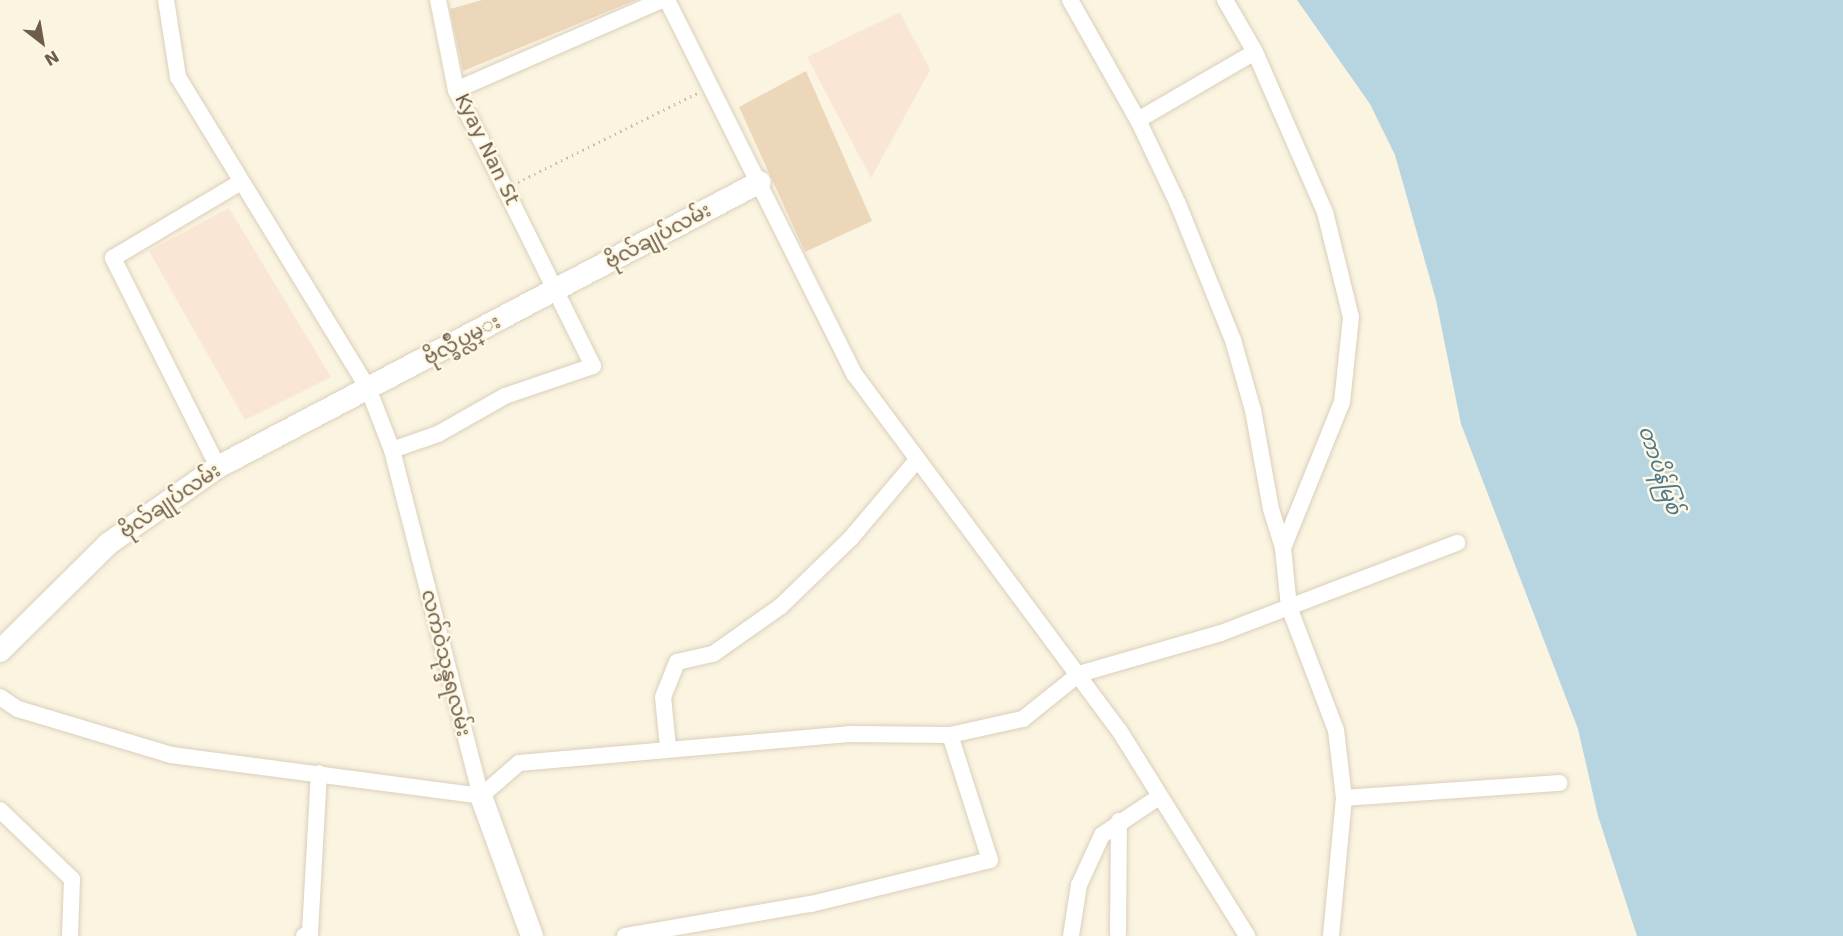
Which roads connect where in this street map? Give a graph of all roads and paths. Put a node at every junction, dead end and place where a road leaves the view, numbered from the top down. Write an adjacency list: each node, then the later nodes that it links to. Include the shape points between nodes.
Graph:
1 (166, 0): 11 (street, လက်ဝဲသုန္ဒရလမ်း, via 178,77)
2 (438, 0): 9 (street, Kyay Nan St)
3 (662, 0): 9 (street)
4 (667, 0): 8 (street)
5 (1070, 0): 10 (street)
6 (1225, 0): 7 (street)
7 (1256, 52): 10 (street); 20 (street, via 1325,212 1351,317 1342,402)
8 (710, 87): 12 (street); 13 (path)
9 (456, 90): 13 (street, Kyay Nan St)
10 (1138, 120): 20 (street, via 1178,204 1233,340 1253,410 1271,508)
11 (241, 182): 15 (street, လက်ဝဲသုန္ဒရလမ်း); 18 (street, via 113,258)
12 (760, 182): 14 (street, ဗိုလ်ချုပ်လမ်း); 17 (street, via 855,375)
13 (506, 188): 14 (street, Kyay Nan St)
14 (556, 290): 15 (street, ဗိုလ္ခ်ဳပ္လမ္း); 16 (street, Kyay Nan St, via 593,366 505,396 438,434)
15 (368, 388): 16 (street, လက်ဝဲသုန္ဒရလမ်း); 18 (street, ဗိုလ်ချုပ်လမ်း)
16 (392, 450): 29 (street, လက်ဝဲသုန္ဒရလမ်း)
17 (916, 461): 23 (street); 26 (street, via 851,538 781,606 713,654 677,662 663,697)
18 (218, 467): 22 (street, ဗိုလ်ချုပ်လမ်း, via 108,544)
19 (1457, 543): 21 (street)
20 (1283, 548): 21 (street)
21 (1289, 607): 23 (street, via 1221,633); 31 (street, via 1336,730)
22 (0, 651)
23 (1079, 674): 25 (street, via 1023,719); 30 (street)
24 (0, 697): 27 (street, via 18,709 171,755)
25 (950, 735): 26 (street, via 849,734); 38 (street, via 990,860 811,904)
26 (668, 747): 29 (street, via 519,763)
27 (320, 773): 29 (street); 36 (street, via 310,933)
28 (1559, 783): 31 (street)
29 (480, 796): 37 (street, လက်ဝဲသုန္ဒရလမ်း)
30 (1160, 797): 33 (street); 40 (street)
31 (1344, 798): 41 (street)
32 (0, 810): 35 (street, via 72,879)
33 (1119, 820): 34 (street); 39 (street, via 1096,845 1079,885)
34 (1118, 933)
35 (70, 936)
36 (304, 936)
37 (532, 936)
38 (625, 936)
39 (1071, 936)
40 (1247, 936)
41 (1331, 936)

